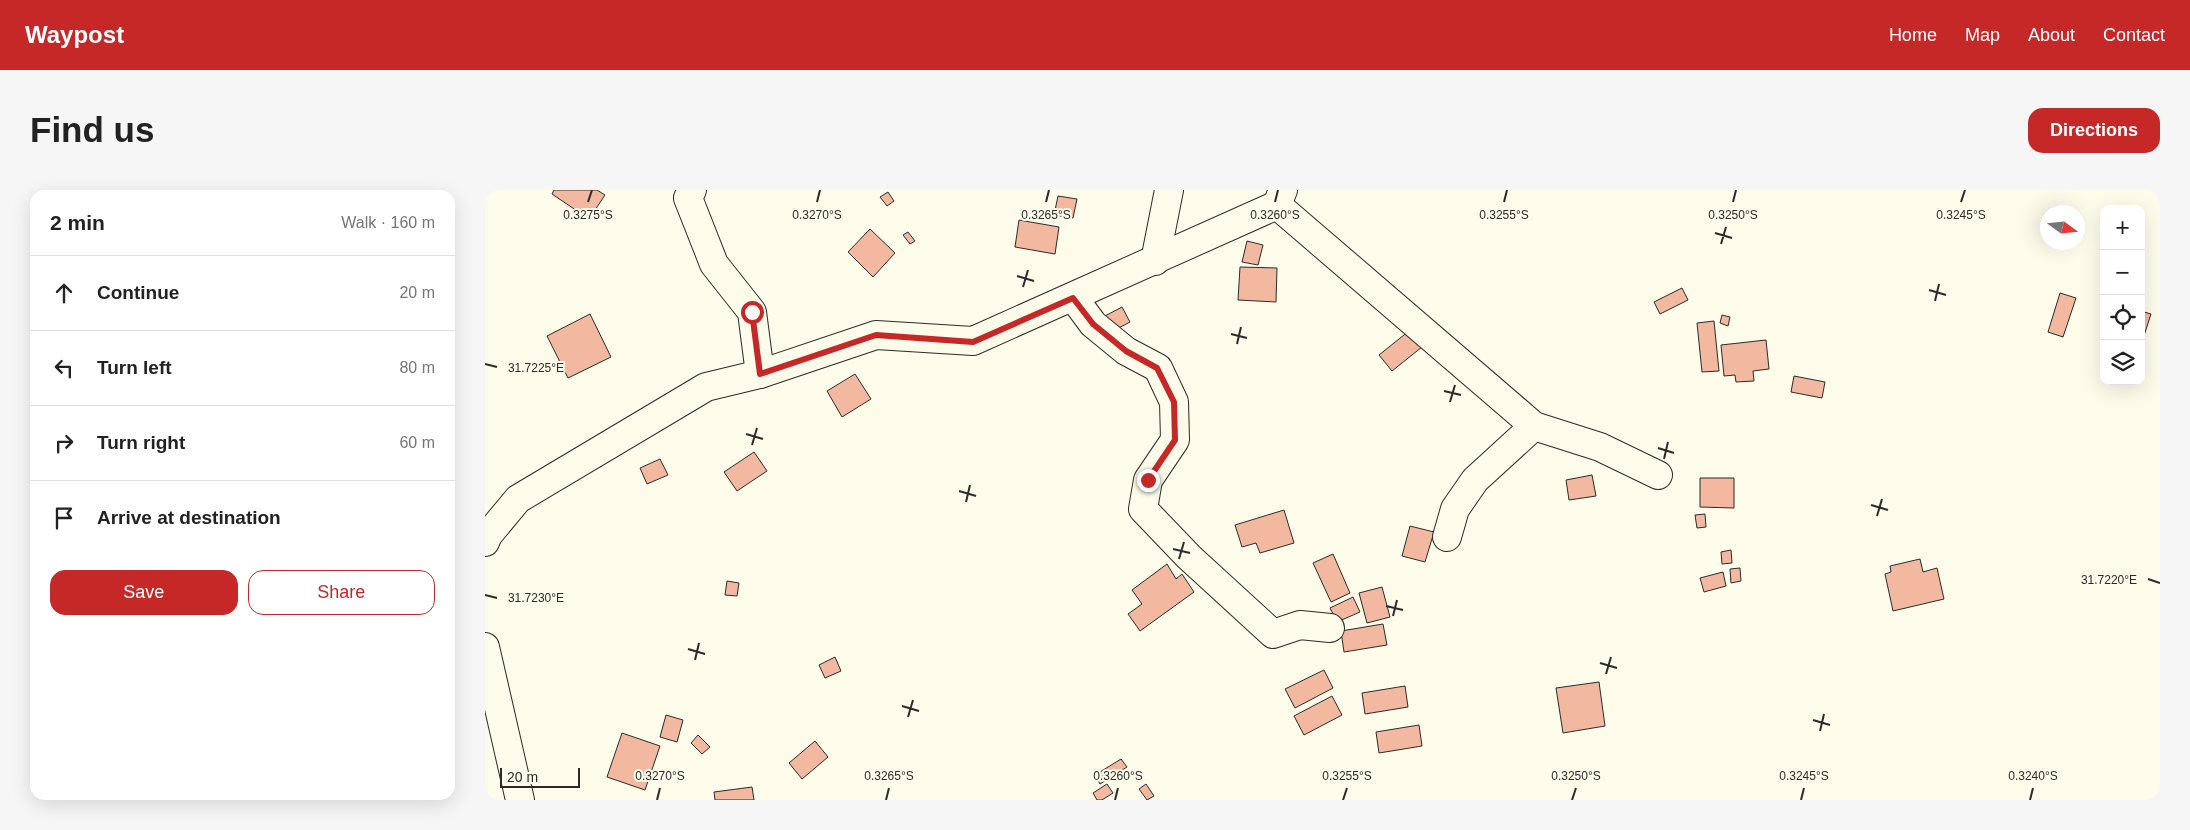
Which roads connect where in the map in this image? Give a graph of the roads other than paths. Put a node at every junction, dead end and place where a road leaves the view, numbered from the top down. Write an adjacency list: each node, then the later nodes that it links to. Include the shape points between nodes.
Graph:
1 (692, 190): 6 (street, via 688,198 714,264 752,312)
2 (1169, 190): 4 (street)
3 (1280, 197): 4 (street); 7 (street)
4 (1155, 260): 5 (street)
5 (1073, 298): 6 (street, via 973,342 876,335); 11 (street, via 1093,324 1126,351 1157,368 1174,402 1175,440 1148,480 1143,509 1189,557 1273,634 1300,625)
6 (760, 374): 10 (street, via 707,387 518,499)
7 (1534, 426): 8 (street, via 1600,446); 9 (street, via 1475,480 1455,509)
8 (1658, 476)
9 (1447, 537)
10 (485, 542)
11 (1329, 628)
12 (485, 647): 13 (street)
13 (520, 800)

